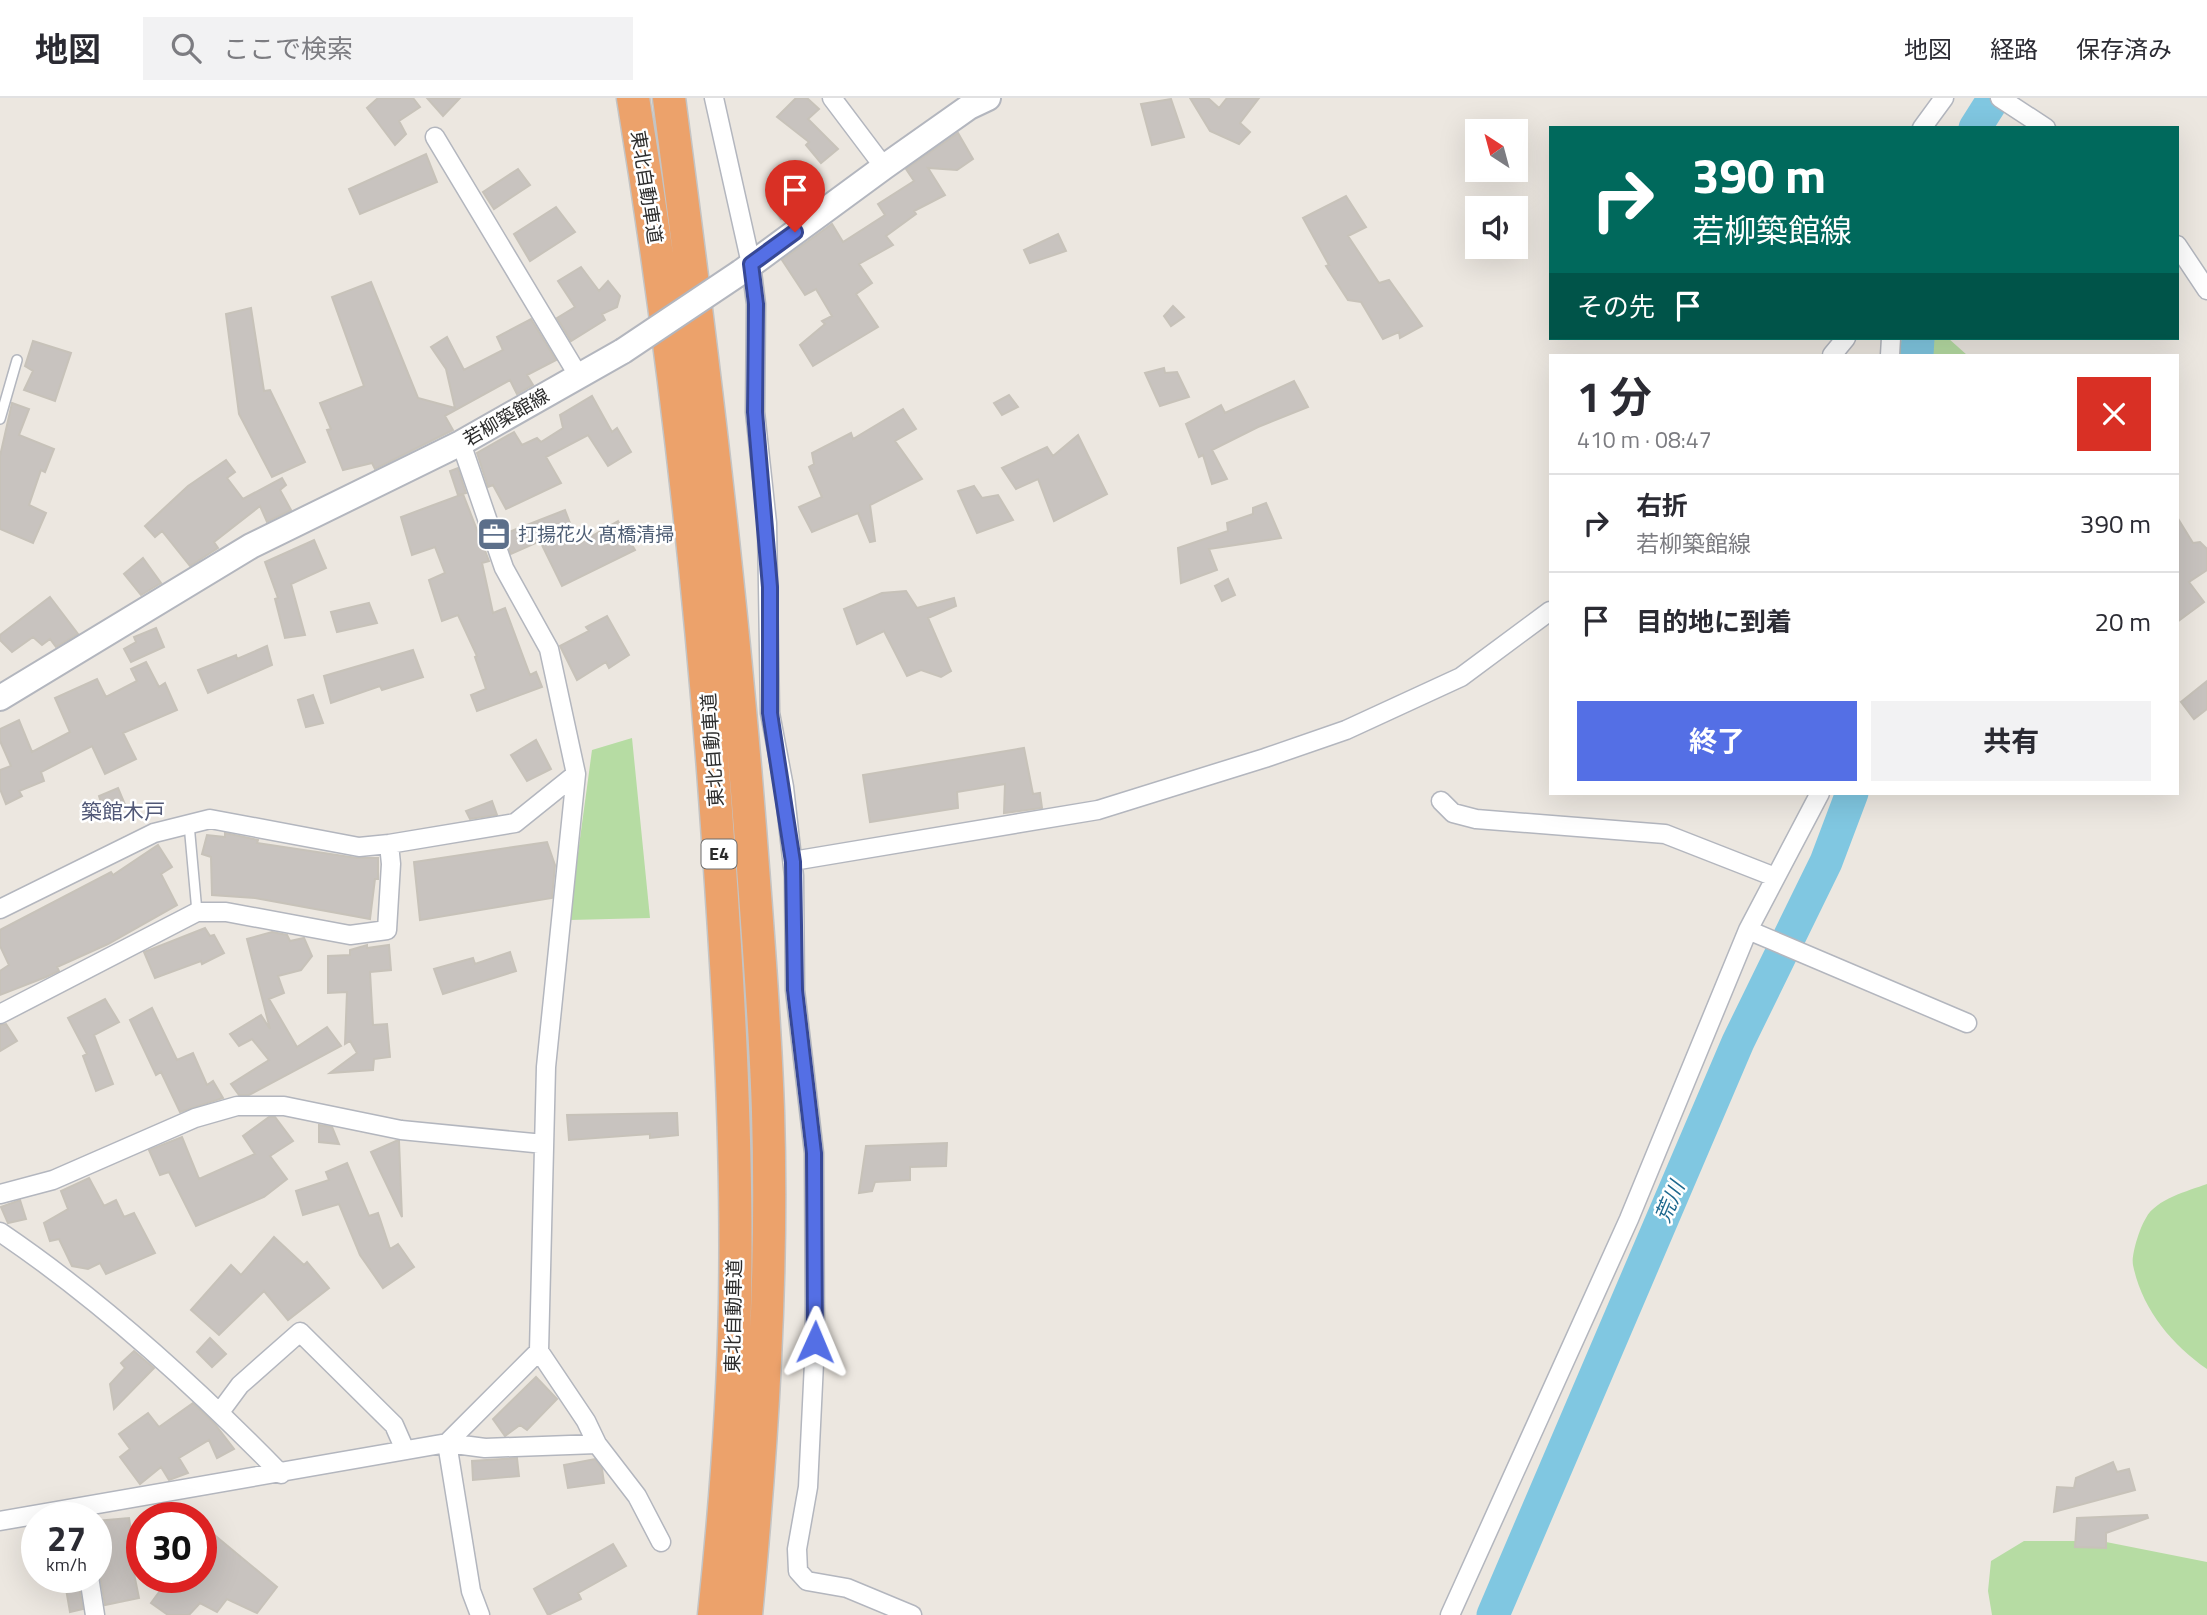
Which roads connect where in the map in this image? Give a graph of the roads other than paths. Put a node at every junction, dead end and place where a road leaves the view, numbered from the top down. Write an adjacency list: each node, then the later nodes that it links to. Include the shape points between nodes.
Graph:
1 (633, 98): 51 (highway, 東北自動車道 / E4, via 658,249 703,634 727,965 735,1301 728,1478)
2 (669, 98): 52 (highway, 東北自動車道 / E4, via 736,644 768,1111 769,1300)
3 (714, 98): 13 (street)
4 (832, 98): 11 (street)
5 (989, 98): 11 (main road, 若柳築館線)
6 (1944, 98): 8 (street)
7 (2000, 98): 9 (street)
8 (1923, 126)
9 (2043, 126)
10 (435, 137): 18 (street)
11 (884, 166): 13 (main road, 若柳築館線)
12 (2179, 248): 14 (street)
13 (746, 268): 18 (main road, 若柳築館線, bridge); 28 (street, via 756,304 755,412 770,574 770,713)
14 (2207, 290)
15 (1844, 340): 16 (street)
16 (1833, 354)
17 (17, 360): 19 (lane)
18 (578, 375): 20 (main road, 若柳築館線)
19 (0, 419)
20 (461, 443): 22 (main road, 若柳築館線, via 251,546); 23 (street, via 504,568 549,649)
21 (1549, 612): 28 (street, via 1461,677 1346,730 1265,758 1098,810)
22 (0, 698)
23 (576, 774): 27 (street, via 515,824); 35 (street, via 546,1067)
24 (1819, 795): 29 (street)
25 (1441, 801): 29 (street, via 1453,813 1476,819 1665,834)
26 (189, 824): 27 (street, via 211,819 359,847); 30 (street, via 154,833); 31 (lane)
27 (389, 844): 31 (street, via 387,930 350,935 226,912)
28 (793, 862): 53 (street, via 795,990 814,1153 816,1264 808,1487 797,1549 798,1572 807,1581 847,1588)
29 (1775, 877): 32 (street)
30 (0, 909)
31 (197, 912): 33 (street)
32 (1754, 933): 34 (street); 54 (street)
33 (0, 1014)
34 (1967, 1023)
35 (544, 1144): 36 (street, via 401,1130 284,1106 237,1106 195,1118 53,1180); 38 (street)
36 (0, 1194)
37 (0, 1232): 39 (street, via 63,1274)
38 (539, 1351): 40 (street); 41 (street)
39 (220, 1412): 42 (street, via 240,1385 299,1332 394,1425); 43 (street)
40 (447, 1443): 41 (street, via 485,1448); 42 (street); 50 (street, via 471,1591)
41 (597, 1444): 47 (street, via 637,1496)
42 (405, 1450): 43 (street)
43 (281, 1474): 44 (street)
44 (112, 1506)
45 (21, 1519): 46 (street)
46 (0, 1521)
47 (661, 1542)
48 (92, 1593): 49 (street)
49 (95, 1615)
50 (480, 1615)
51 (714, 1615)
52 (746, 1615)
53 (912, 1615)
54 (1450, 1615)

